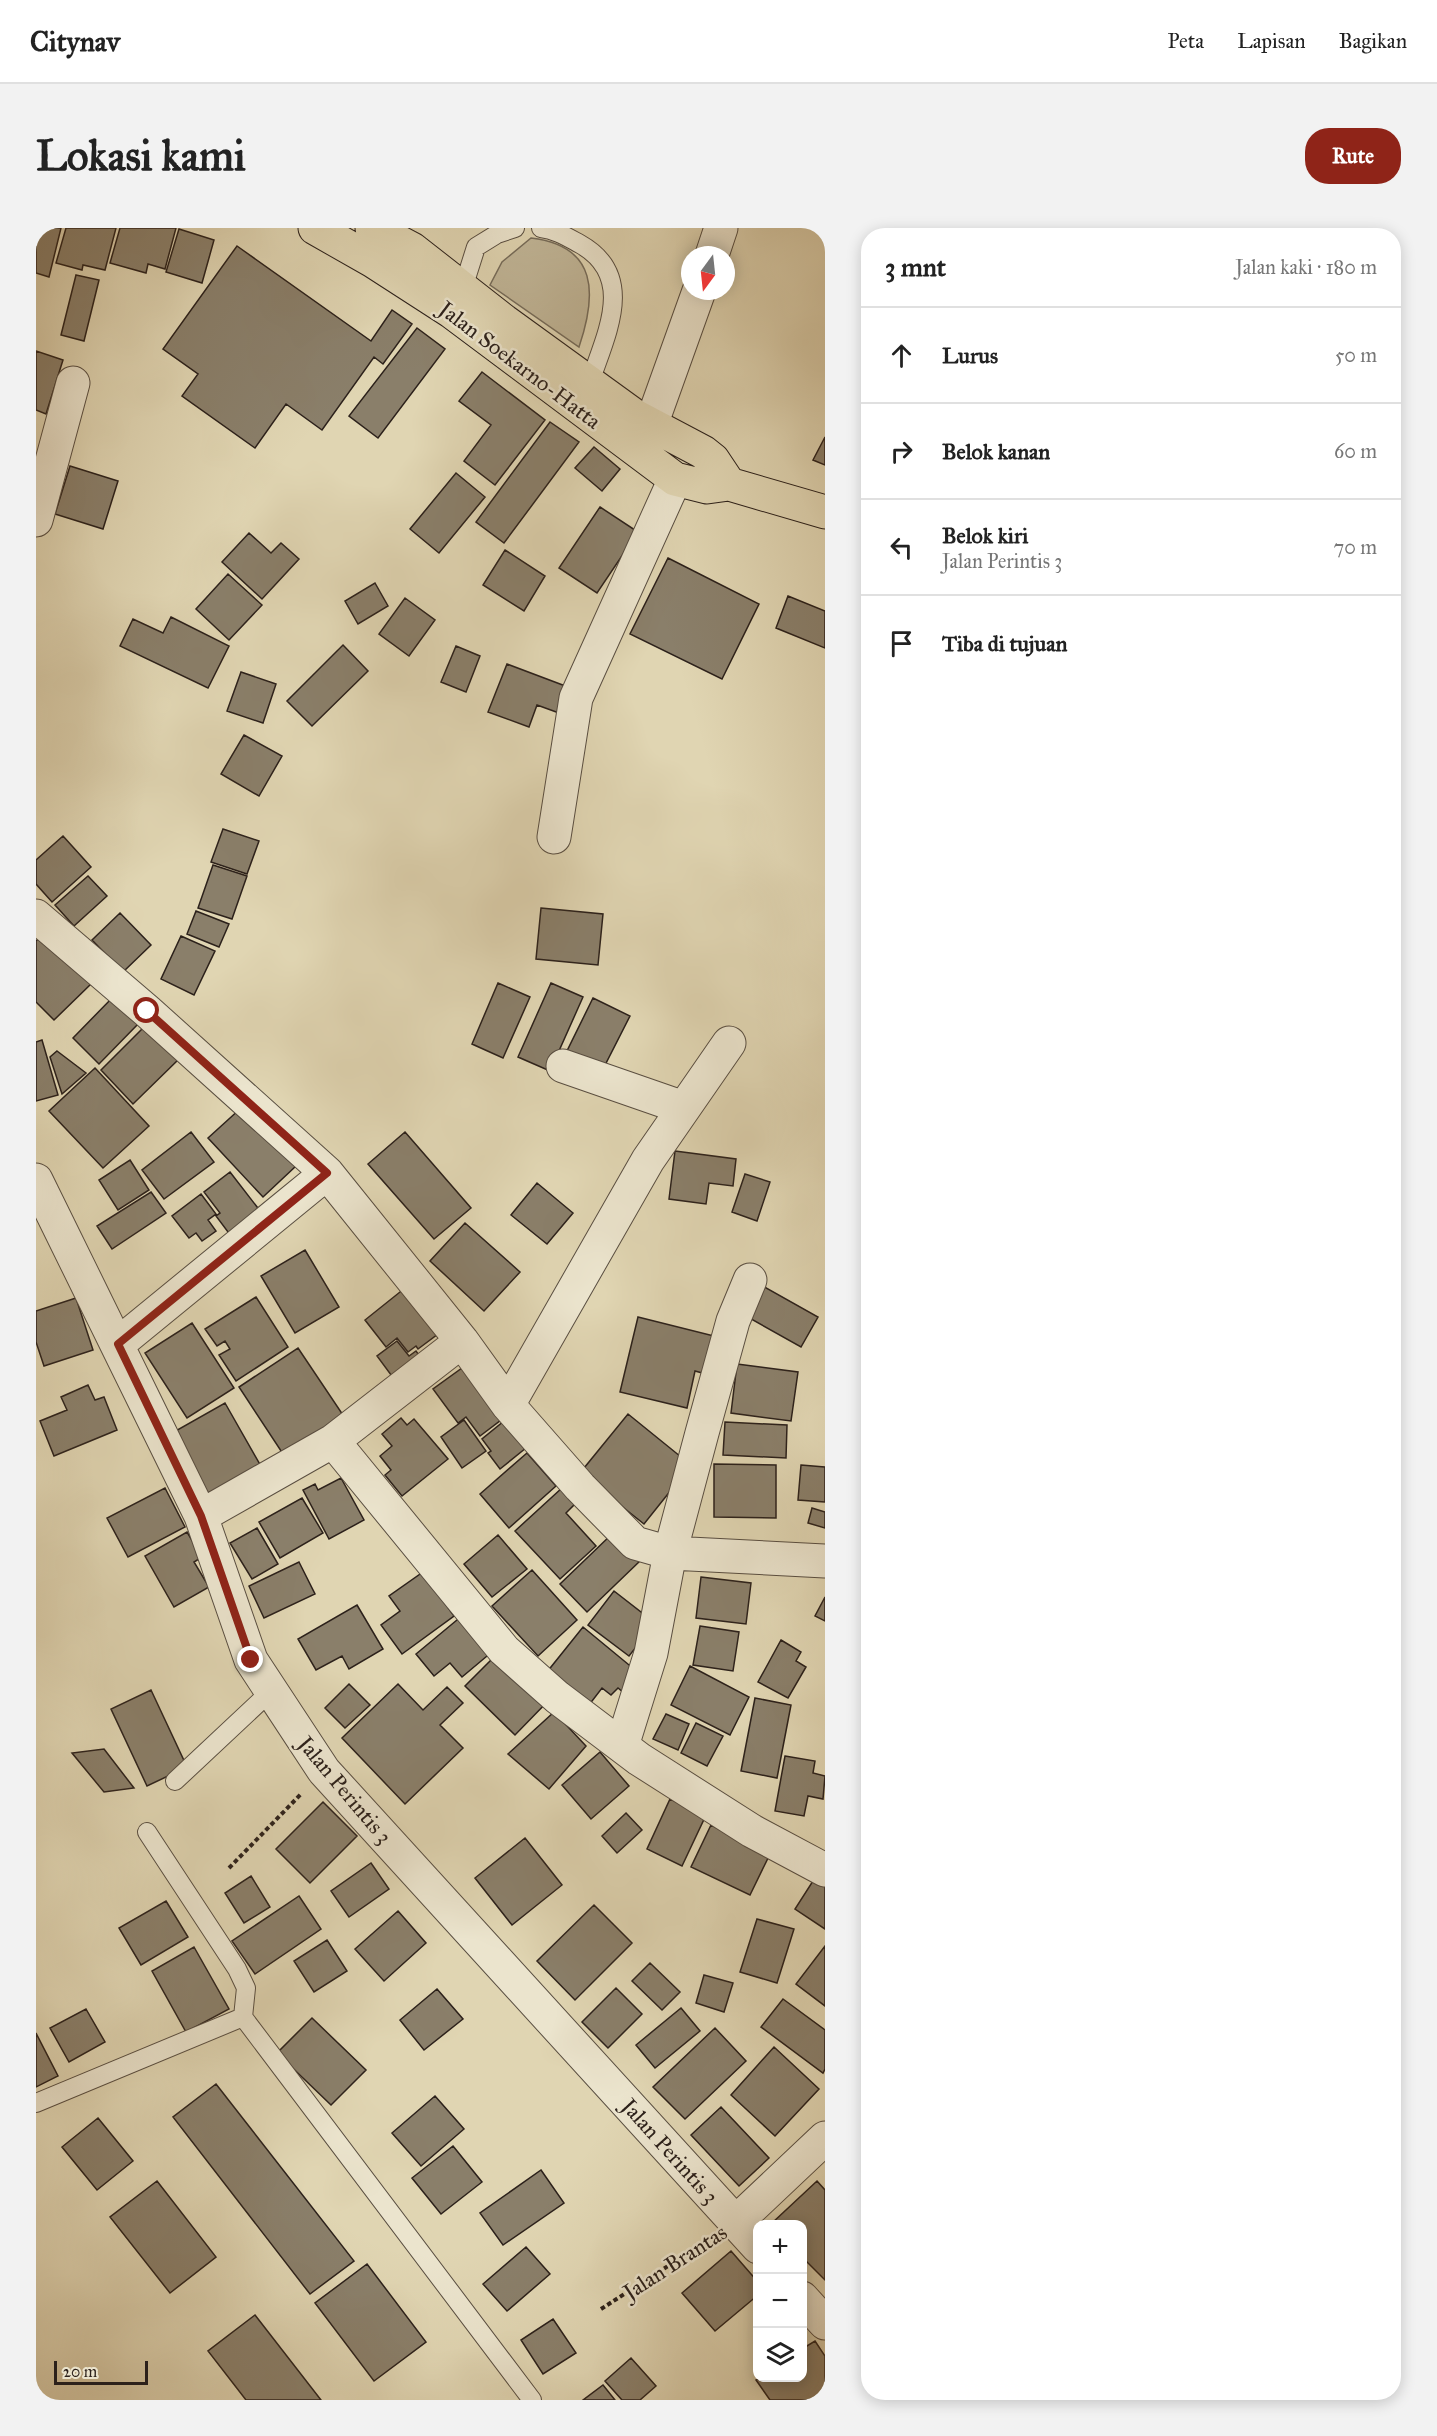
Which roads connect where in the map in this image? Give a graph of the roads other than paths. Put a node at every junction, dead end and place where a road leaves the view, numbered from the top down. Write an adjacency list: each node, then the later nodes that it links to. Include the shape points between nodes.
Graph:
1 (315, 228): 9 (highway, Jalan Soekarno-Hatta, via 373,261)
2 (372, 228): 9 (highway, Jalan Soekarno-Hatta, via 412,249)
3 (483, 228): 8 (lane)
4 (515, 228): 8 (lane)
5 (541, 228): 11 (lane, via 551,229 589,250 604,264 614,288 612,317)
6 (721, 228): 7 (street)
7 (715, 246)
8 (476, 247): 9 (lane)
9 (457, 300): 11 (highway, Jalan Soekarno-Hatta); 14 (highway, Jalan Soekarno-Hatta)
10 (696, 300): 13 (street)
11 (590, 382): 13 (highway, Jalan Soekarno-Hatta)
12 (73, 383): 17 (street)
13 (651, 424): 15 (highway, Jalan Soekarno-Hatta, via 703,452)
14 (675, 479): 15 (highway, Jalan Soekarno-Hatta, via 707,487); 18 (street, via 576,698)
15 (729, 484): 16 (highway, Jalan Soekarno-Hatta)
16 (825, 512)
17 (36, 520)
18 (554, 837)
19 (36, 916): 23 (street)
20 (729, 1043): 22 (street)
21 (562, 1066): 22 (street)
22 (684, 1108): 28 (street, via 648,1160)
23 (327, 1173): 26 (street); 27 (street)
24 (36, 1180): 27 (street, Jalan Perintis 3)
25 (750, 1280): 31 (street, via 733,1321)
26 (462, 1341): 28 (street); 29 (street)
27 (118, 1344): 30 (street, Jalan Perintis 3)
28 (508, 1405): 31 (street, via 635,1543)
29 (333, 1441): 30 (street); 34 (street, via 504,1650 557,1697)
30 (201, 1516): 33 (street, Jalan Perintis 3, via 251,1660)
31 (670, 1552): 32 (street); 34 (street, via 651,1653)
32 (825, 1561)
33 (270, 1692): 35 (lane); 41 (street, Jalan Perintis 3, via 324,1771)
34 (622, 1746): 37 (street, via 752,1831)
35 (175, 1781)
36 (147, 1832): 38 (lane, via 237,1969 246,1988)
37 (825, 1870)
38 (243, 2017): 39 (lane); 45 (lane)
39 (36, 2103)
40 (825, 2138): 41 (street, Jalan Brantas)
41 (736, 2222): 42 (street, Jalan Perintis 3)
42 (753, 2241)
43 (807, 2303): 44 (street)
44 (825, 2323)
45 (532, 2400)

